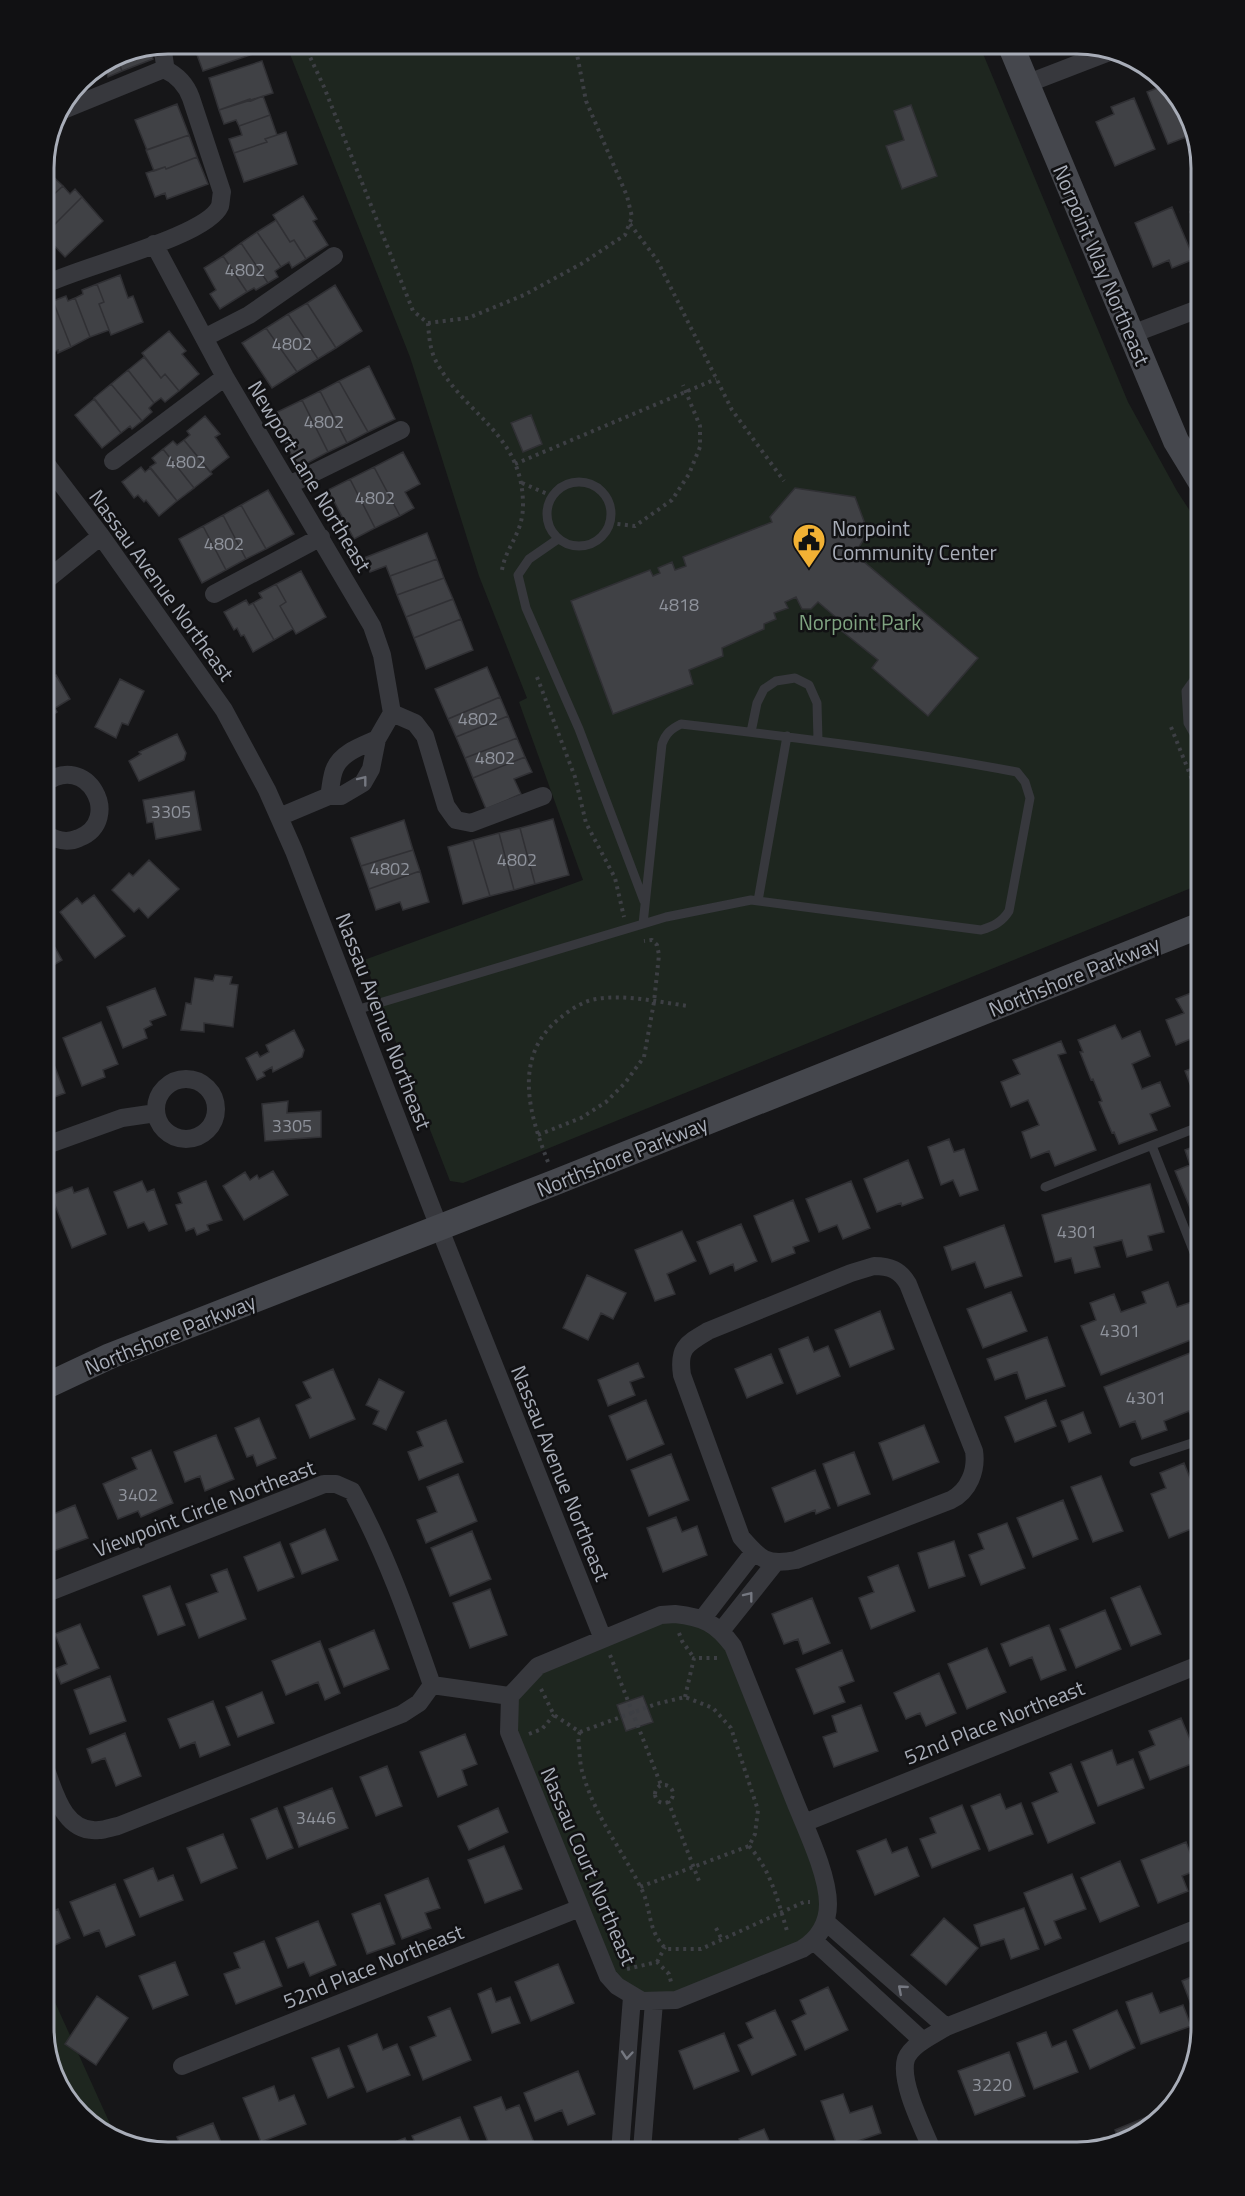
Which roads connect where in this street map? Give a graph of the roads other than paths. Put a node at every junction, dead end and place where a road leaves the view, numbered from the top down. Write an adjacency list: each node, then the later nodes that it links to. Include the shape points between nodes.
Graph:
1 (163, 54): 4 (street)
2 (1014, 54): 5 (street, Norpoint Way Northeast)
3 (1099, 56): 5 (street)
4 (164, 69): 6 (street); 7 (street, via 187,87 222,192 220,207 207,219 184,234)
5 (1026, 84): 11 (street, Norpoint Way Northeast)
6 (72, 106)
7 (154, 244): 9 (street); 12 (street, Newport Lane Northeast)
8 (334, 256): 12 (street, via 249,315)
9 (54, 276)
10 (1191, 312): 11 (street)
11 (1132, 334): 16 (street, Norpoint Way Northeast, via 1176,441)
12 (204, 338): 13 (street, Newport Lane Northeast)
13 (225, 377): 15 (street); 18 (street, Newport Lane Northeast)
14 (401, 430): 18 (street)
15 (113, 461)
16 (1191, 465)
17 (54, 474): 19 (street, Nassau Avenue Northeast)
18 (289, 485): 20 (street, Newport Lane Northeast)
19 (101, 536): 22 (street); 34 (street, Nassau Avenue Northeast, via 224,710)
20 (321, 537): 23 (street); 25 (street, Newport Lane Northeast, via 372,626 382,655)
21 (558, 539): 21 (lane, via 567,544 589,545 606,532 611,512 604,492 595,485 574,482 564,484 552,496 546,510 547,521); 37 (lane, via 529,559 518,575 526,608 579,729)
22 (54, 574)
23 (214, 594)
24 (1191, 684): 26 (lane, via 1186,691)
25 (392, 713): 29 (street); 33 (street, via 415,723 426,736 446,806 456,820 471,823)
26 (1191, 728)
27 (751, 732): 28 (lane); 30 (lane, via 764,689 776,681 795,678 809,685 817,703); 37 (lane, via 681,724 665,736)
28 (787, 736): 30 (lane); 36 (lane)
29 (377, 739): 32 (street, via 348,752 341,760 335,768); 32 (street, one-way to 29, via 341,796 363,783 371,769)
30 (818, 740): 36 (lane, via 1017,772 1030,798 1009,910 1003,920 981,930)
31 (54, 778): 35 (street, via 60,775 80,778 96,792 99,812 90,831 82,837 72,841)
32 (329, 796): 34 (street)
33 (543, 796)
34 (279, 817): 40 (street, Nassau Avenue Northeast)
35 (54, 839)
36 (758, 901): 38 (lane)
37 (645, 903): 38 (lane)
38 (643, 924): 40 (lane)
39 (1191, 929): 46 (street, Northshore Parkway)
40 (356, 1010): 46 (street, Nassau Avenue Northeast)
41 (156, 1113): 43 (street, via 122,1118)
42 (1191, 1130): 44 (lane)
43 (54, 1142)
44 (1152, 1146): 45 (lane); 47 (lane)
45 (1045, 1187)
46 (439, 1227): 48 (street, Northshore Parkway, via 111,1356); 56 (street, Nassau Avenue Northeast)
47 (1191, 1243)
48 (54, 1382)
49 (1191, 1444): 50 (lane)
50 (1134, 1462)
51 (754, 1552): 52 (street); 52 (street, via 741,1537 682,1375 682,1352 686,1344 708,1332 851,1273 874,1266 894,1269 908,1284 974,1450 976,1460 971,1479 960,1495 951,1500 796,1560); 54 (street)
52 (776, 1562): 55 (street, one-way to 52)
53 (54, 1590): 58 (street, Viewpoint Circle Northeast, via 324,1484 336,1484 352,1491 373,1529)
54 (702, 1618): 55 (street); 56 (street, via 661,1616)
55 (722, 1631): 61 (street, via 733,1646)
56 (603, 1639): 59 (street, via 538,1666)
57 (1191, 1668): 61 (street, 52nd Place Northeast)
58 (432, 1685): 59 (street); 60 (street, via 419,1703 402,1714 118,1826 99,1831 78,1826 68,1819)
59 (510, 1696): 62 (street, Nassau Court Northeast, via 509,1732)
60 (54, 1787)
61 (804, 1823): 63 (street, via 825,1883)
62 (580, 1908): 66 (street, Nassau Court Northeast, via 608,1976); 70 (street, 52nd Place Northeast)
63 (827, 1914): 65 (street); 68 (street, one-way to 63)
64 (1191, 1931): 68 (street)
65 (814, 1941): 67 (street, Nassau Court Northeast, via 676,2000); 69 (street)
66 (632, 1997): 67 (street, Nassau Court Northeast); 71 (street, one-way to 71)
67 (654, 2002): 72 (street)
68 (946, 2027): 69 (street)
69 (923, 2041): 73 (street, via 906,2060 906,2075)
70 (182, 2066)
71 (621, 2142)
72 (643, 2142)
73 (929, 2142)

